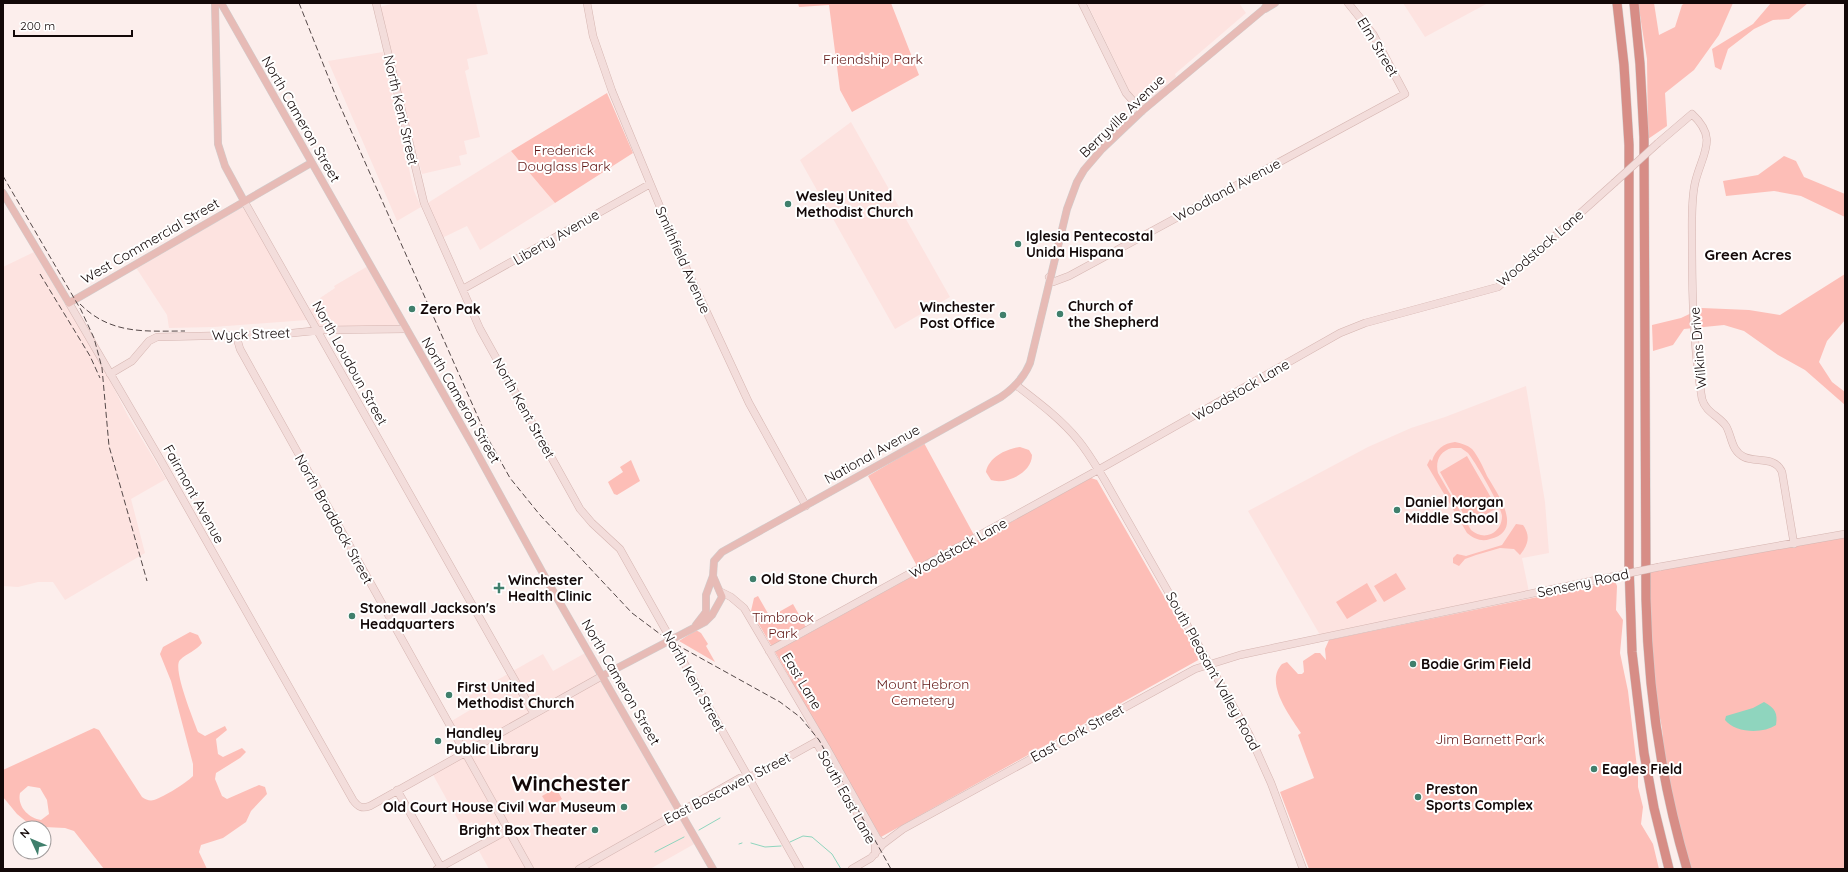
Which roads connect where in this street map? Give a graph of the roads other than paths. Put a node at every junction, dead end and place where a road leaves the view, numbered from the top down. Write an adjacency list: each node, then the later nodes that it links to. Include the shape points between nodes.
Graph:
1 (215, 3): 2 (main road); 17 (main road, North Loudoun Street, via 218,144 225,166)
2 (221, 3): 14 (main road, North Cameron Street)
3 (376, 3): 19 (street, North Kent Street, via 421,193)
4 (587, 3): 15 (street, Smithfield Avenue, via 594,36 612,91)
5 (1082, 3): 12 (street, via 1126,93)
6 (1275, 3): 10 (main road, Berryville Avenue)
7 (1348, 3): 11 (street, Elm Street, via 1373,34)
8 (1617, 3): 59 (highway, via 1629,145 1629,565 1632,652 1645,760)
9 (1634, 3): 60 (highway, via 1644,137 1648,650 1659,748 1668,799)
10 (1266, 6): 12 (main road, Berryville Avenue)
11 (1405, 94): 18 (street, Woodland Avenue, via 1069,276 1053,282)
12 (1142, 111): 18 (main road, Berryville Avenue, via 1096,155 1077,182)
13 (1692, 114): 27 (street, Woodstock Lane, bridge, via 1498,287 1344,331); 30 (street, Wilkins Drive, via 1702,124 1708,139 1695,182 1693,202 1693,294 1702,398 1708,411 1726,426 1738,453 1748,458 1772,462 1781,470)
14 (311, 163): 17 (main road, West Commercial Street); 21 (main road, North Cameron Street)
15 (650, 184): 19 (street, Liberty Avenue); 28 (street, Smithfield Avenue, via 738,381)
16 (3, 193): 20 (main road, Fairmont Avenue)
17 (244, 201): 20 (main road, West Commercial Street); 22 (street, North Loudoun Street)
18 (1049, 277): 24 (main road, Berryville Avenue)
19 (463, 289): 38 (street, North Kent Street, via 483,334 580,509 620,549)
20 (69, 303): 25 (street, Fairmont Avenue)
21 (406, 329): 22 (street, Wyck Street); 42 (main road, North Cameron Street)
22 (316, 330): 23 (street, Wyck Street); 43 (street, North Loudoun Street)
23 (236, 335): 25 (street, Wyck Street, via 158,336 148,341 129,363); 45 (street, North Braddock Street, via 240,350)
24 (1027, 369): 26 (main road, National Avenue)
25 (110, 374): 47 (street, Fairmont Avenue, via 353,800 362,808)
26 (1016, 385): 27 (street, South Pleasant Valley Road, via 1066,427 1084,447); 28 (main road, National Avenue, via 1001,397)
27 (1098, 470): 40 (street, Woodstock Lane); 41 (street, South Pleasant Valley Road)
28 (806, 506): 31 (main road, National Avenue, via 722,552 714,561)
29 (1845, 534): 30 (street, Senseny Road)
30 (1794, 544): 39 (street, Senseny Road, bridge, via 1659,567)
31 (713, 576): 32 (main road); 33 (main road)
32 (708, 591): 33 (main road); 35 (main road)
33 (720, 591): 34 (street, East Lane); 36 (main road)
34 (733, 598): 36 (street); 40 (street, East Lane, via 744,608)
35 (707, 601): 36 (main road, via 713,605); 37 (main road, via 704,616)
36 (719, 602): 37 (main road, via 709,618)
37 (696, 625): 38 (main road)
38 (670, 638): 42 (main road); 46 (street, North Kent Street)
39 (1322, 638): 41 (street, East Cork Street)
40 (769, 651): 44 (street, East Lane)
41 (1210, 664): 50 (street, East Cork Street, via 1175,678 903,829); 58 (street, South Pleasant Valley Road, via 1238,712 1259,756)
42 (602, 676): 43 (street); 48 (main road, North Cameron Street)
43 (534, 714): 45 (street)
44 (819, 740): 46 (street, East Boscawen Street, via 756,775); 50 (street, South East Lane); 51 (street, South East Lane, via 874,844)
45 (465, 752): 47 (street); 49 (street, North Braddock Street)
46 (748, 776): 48 (street, East Boscawen Street); 56 (street, North Kent Street)
47 (397, 790): 52 (street)
48 (680, 811): 54 (street, East Boscawen Street); 55 (main road, North Cameron Street)
49 (508, 830): 52 (street); 53 (street, North Braddock Street)
50 (883, 844): 51 (street, East Cork Street)
51 (875, 854): 57 (street, East Cork Street)
52 (440, 868)
53 (530, 869)
54 (579, 869)
55 (713, 869)
56 (800, 869)
57 (852, 869)
58 (1303, 869)
59 (1670, 869)
60 (1687, 869)

